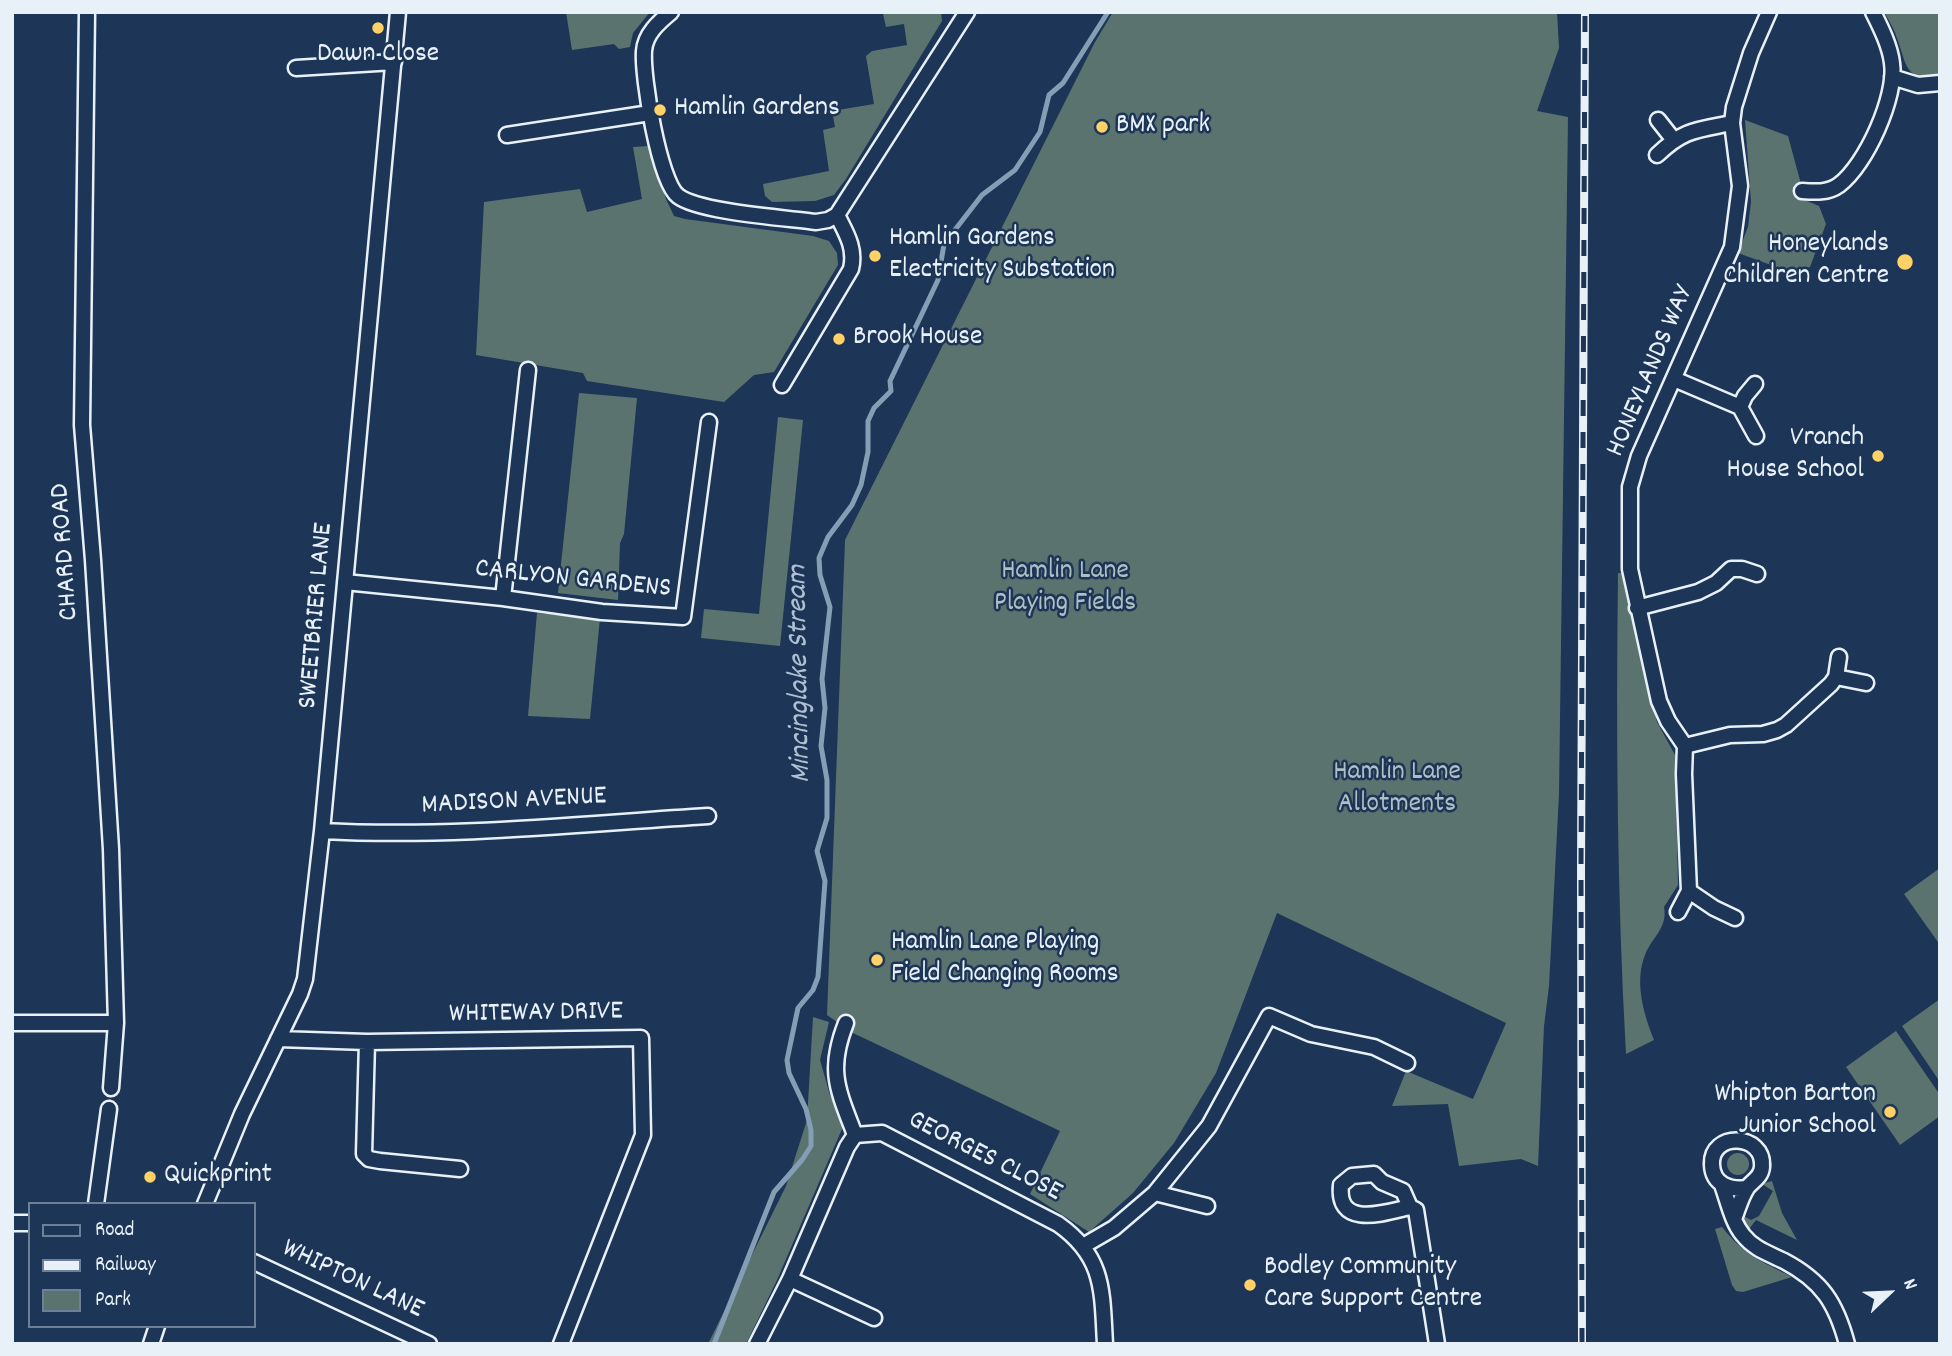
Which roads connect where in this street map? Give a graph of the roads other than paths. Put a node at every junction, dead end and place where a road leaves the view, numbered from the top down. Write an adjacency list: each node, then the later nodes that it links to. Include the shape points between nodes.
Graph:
1 (87, 12): 42 (street, CHARD ROAD, via 82,425 111,849)
2 (398, 12): 7 (street, SWEETBRIER LANE)
3 (671, 12): 11 (street, via 649,34 644,50)
4 (967, 12): 18 (street)
5 (1769, 12): 13 (street, HONEYLANDS WAY, via 1737,94)
6 (1873, 12): 9 (street, via 1892,62)
7 (394, 62): 8 (street); 29 (street, SWEETBRIER LANE)
8 (296, 68)
9 (1892, 77): 10 (street, via 1918,85); 17 (street, via 1874,136 1857,166 1838,186 1821,192)
10 (1940, 83)
11 (650, 113): 14 (street); 18 (street, via 676,195 696,206 816,222)
12 (1658, 120): 15 (street)
13 (1732, 123): 15 (street); 20 (street, HONEYLANDS WAY, via 1740,186 1732,247)
14 (507, 135)
15 (1673, 139): 16 (street)
16 (1657, 155)
17 (1802, 191)
18 (837, 215): 22 (street, via 852,247 851,269)
19 (528, 370): 30 (street)
20 (1674, 379): 23 (street); 31 (street, HONEYLANDS WAY, via 1630,487 1630,569)
21 (1755, 384): 23 (street)
22 (782, 385)
23 (1740, 407): 25 (street)
24 (709, 422): 30 (street, CARLYON GARDENS, via 683,617)
25 (1756, 436)
26 (1730, 553): 27 (street)
27 (1731, 569): 28 (street); 31 (street, via 1698,592)
28 (1757, 575)
29 (345, 582): 30 (street, CARLYON GARDENS); 37 (street, SWEETBRIER LANE)
30 (503, 598)
31 (1637, 608): 35 (street, HONEYLANDS WAY, via 1659,701)
32 (1839, 657): 33 (street)
33 (1836, 677): 34 (street); 35 (street, via 1827,690 1777,730)
34 (1866, 683)
35 (1685, 746): 38 (street)
36 (708, 816): 37 (street, MADISON AVENUE, via 419,833)
37 (322, 831): 44 (street, SWEETBRIER LANE, via 305,979)
38 (1689, 891): 39 (street); 40 (street)
39 (1678, 912)
40 (1735, 918)
41 (12, 1023): 42 (street)
42 (116, 1023): 47 (street, CHARD ROAD)
43 (846, 1023): 49 (street, via 835,1065 837,1087)
44 (278, 1039): 45 (street, WHITEWAY DRIVE); 55 (street, SWEETBRIER LANE)
45 (367, 1042): 50 (street, via 364,1154 380,1161); 64 (street, WHITEWAY DRIVE, via 641,1038 643,1135)
46 (1407, 1063): 53 (street, via 1374,1047 1311,1034 1269,1016 1209,1126)
47 (111, 1088)
48 (109, 1109): 54 (street)
49 (855, 1135): 59 (street, GEORGES CLOSE, via 882,1133 1058,1224); 61 (street)
50 (460, 1169)
51 (1722, 1185): 52 (street, via 1734,1190); 52 (street, via 1713,1175 1711,1162 1716,1149 1739,1139 1760,1154 1762,1167); 58 (street)
52 (1747, 1188): 58 (street)
53 (1155, 1193): 56 (street); 59 (street, via 1114,1228)
54 (96, 1202)
55 (206, 1202)
56 (1207, 1206)
57 (1410, 1206): 57 (street, via 1374,1216 1354,1213 1345,1205 1341,1185 1352,1176 1374,1174 1403,1191); 67 (street, via 1416,1210)
58 (1734, 1219): 68 (street, via 1752,1244 1819,1285 1833,1304)
59 (1083, 1246): 66 (street, via 1096,1267)
60 (256, 1263): 63 (street, WHIPTON LANE)
61 (790, 1279): 62 (street); 65 (street)
62 (874, 1318)
63 (429, 1344)
64 (561, 1344)
65 (757, 1344)
66 (1105, 1344)
67 (1437, 1344)
68 (1847, 1344)

